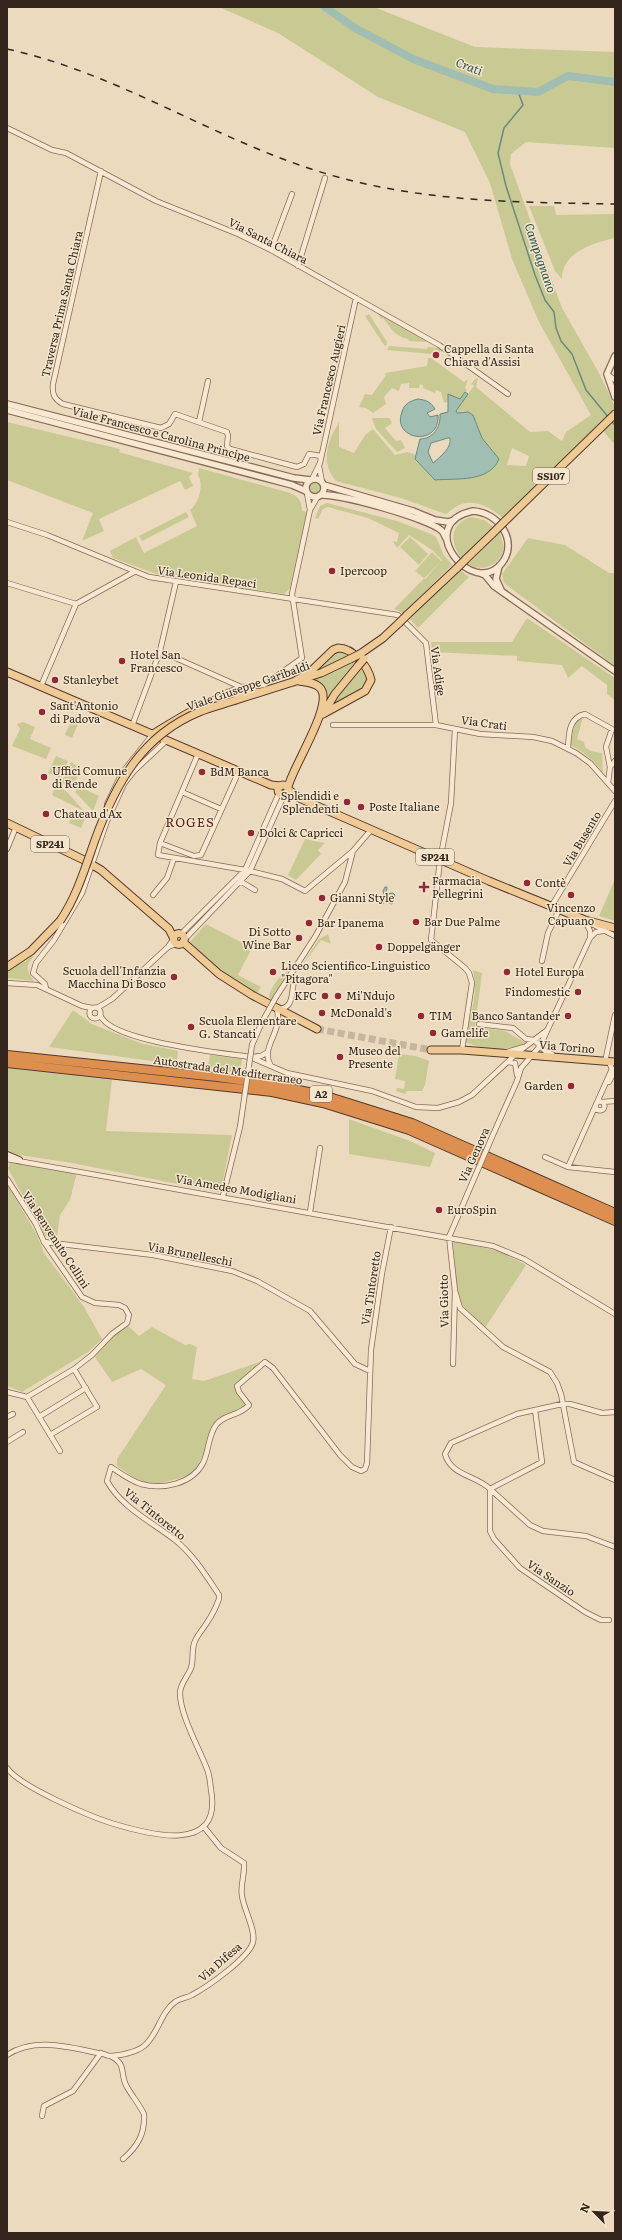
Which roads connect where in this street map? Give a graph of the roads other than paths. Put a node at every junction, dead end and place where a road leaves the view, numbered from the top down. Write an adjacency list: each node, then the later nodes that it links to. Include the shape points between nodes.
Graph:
1 (7, 128): 2 (street, Via Santa Chiara)
2 (102, 171): 5 (street, Via Santa Chiara, via 156,201); 18 (street, Traversa Prima Santa Chiara, via 52,393 63,404 158,428 169,424 175,414)
3 (325, 178): 6 (street)
4 (292, 194): 5 (street)
5 (271, 250): 6 (street, Via Santa Chiara)
6 (298, 266): 7 (street, Via Santa Chiara)
7 (356, 298): 13 (street, Via Santa Chiara, via 439,345); 19 (street, Via Francesco Augieri)
8 (615, 356): 9 (street)
9 (607, 374): 10 (street); 12 (street)
10 (615, 380)
11 (208, 381): 18 (street)
12 (613, 388): 14 (street)
13 (508, 394)
14 (615, 397)
15 (7, 404): 21 (street, Viale Francesco e Carolina Principe, via 294,478)
16 (7, 410): 23 (street, Viale Francesco e Carolina Principe, via 292,485)
17 (615, 414): 39 (main road, SS107, bridge)
18 (199, 422): 19 (street, Traversa Prima Santa Chiara, via 227,432 226,446 233,451 297,467 304,464 309,454)
19 (321, 456): 20 (street, Via Francesco Augieri)
20 (319, 466): 21 (street, Via Francesco Augieri); 22 (street, Via Francesco Augieri)
21 (311, 479): 22 (street, Viale Francesco e Carolina Principe); 23 (street, via 306,484)
22 (323, 483): 24 (street, via 324,490); 26 (street, Viale Francesco e Carolina Principe, via 435,520)
23 (306, 492): 24 (street, Viale Francesco e Carolina Principe, via 312,497); 25 (street)
24 (319, 496): 25 (street); 28 (street, Viale Francesco e Carolina Principe, via 335,496 410,517 433,526 442,532)
25 (310, 510): 35 (street, via 292,594)
26 (454, 520): 28 (street); 29 (street, via 466,512 473,511 486,512 497,520 508,543 505,558)
27 (7, 522): 30 (street, Via Leonida Repaci, via 47,535)
28 (447, 540): 31 (street, via 451,554 460,564)
29 (499, 566): 31 (street); 34 (street, via 496,579)
30 (134, 572): 32 (street, Via Leonida Repaci); 36 (street)
31 (477, 572): 34 (street, via 485,575)
32 (176, 582): 35 (street, Via Leonida Repaci); 38 (street)
33 (7, 583): 36 (street)
34 (503, 593): 40 (street)
35 (293, 600): 37 (street, Via Leonida Repaci, via 398,615); 44 (street, via 302,658 264,685)
36 (76, 604): 43 (street)
37 (410, 625): 50 (street, Via Adige, via 426,643)
38 (160, 651): 44 (street); 51 (street)
39 (362, 657): 42 (main road, Viale Giuseppe Garibaldi / SS107, bridge); 47 (main road, bridge)
40 (615, 671)
41 (7, 672): 43 (main road, SP241)
42 (296, 681): 45 (main road, Viale Giuseppe Garibaldi / SS107); 47 (main road, via 338,648 353,654 364,666 371,680 368,688); 48 (main road, via 317,684 323,691 324,700)
43 (41, 686): 51 (main road, SP241)
44 (241, 687): 46 (street, via 213,697)
45 (263, 692): 46 (main road, via 244,692 217,699); 90 (main road, Viale Giuseppe Garibaldi / SS107, bridge, via 198,712 165,732 137,758 112,797 77,890 60,921 35,948)
46 (194, 709): 54 (main road)
47 (323, 714): 48 (main road)
48 (316, 724): 62 (main road)
49 (333, 725): 50 (street, Via Crati)
50 (436, 725): 52 (street, Via Crati)
51 (132, 726): 54 (main road, SP241)
52 (455, 729): 56 (street, Via Crati, via 480,734 533,737); 75 (street, via 451,803)
53 (613, 730): 56 (street, via 585,714 581,715 569,728); 59 (street, via 606,747)
54 (154, 734): 55 (main road, SP241); 74 (street, via 134,756 110,795)
55 (167, 740): 57 (main road, SP241); 76 (street, via 124,784)
56 (568, 748): 61 (street, Via Crati, via 590,763)
57 (198, 754): 60 (main road, SP241); 64 (street)
58 (615, 761): 59 (street)
59 (610, 767): 61 (street)
60 (239, 771): 62 (main road, SP241); 66 (street)
61 (608, 783): 63 (street, Via Crati)
62 (284, 789): 69 (main road, SP241); 77 (street)
63 (615, 791)
64 (182, 792): 66 (street); 70 (street)
65 (615, 801): 82 (street, Via Busento)
66 (221, 809): 70 (street, via 201,855 194,856)
67 (7, 823): 68 (main road, SP241)
68 (16, 827): 71 (street); 74 (main road, SP241)
69 (371, 830): 72 (street); 75 (main road, SP241)
70 (160, 843): 73 (street, via 158,855)
71 (7, 848)
72 (353, 852): 77 (street, via 306,891 282,879); 93 (street, via 345,882)
73 (174, 858): 77 (street); 80 (street, via 167,878)
74 (84, 860): 76 (main road, SP241); 81 (street, via 71,894)
75 (440, 860): 82 (main road, SP241); 115 (street, via 432,940 469,973 472,983)
76 (93, 865): 81 (street); 89 (main road, SP241, via 138,901)
77 (247, 871): 78 (street); 89 (street)
78 (240, 882): 79 (street); 89 (street)
79 (255, 890)
80 (153, 896)
81 (76, 904): 98 (street, via 34,967 33,973)
82 (551, 907): 83 (main road, SP241)
83 (559, 910): 84 (main road, SP241); 91 (street, via 548,933)
84 (585, 920): 85 (main road, SP241); 86 (street); 88 (street)
85 (615, 928)
86 (603, 930): 87 (street); 88 (street)
87 (615, 936)
88 (590, 938): 110 (street)
89 (178, 939): 99 (street); 102 (main road, SP241, via 219,974)
90 (19, 960): 92 (main road, SS107); 94 (main road, SS107)
91 (542, 961)
92 (7, 963)
93 (298, 964): 95 (street); 96 (street)
94 (7, 967)
95 (287, 981): 96 (street, via 292,978); 138 (street, bridge, via 262,1022 252,1045 240,1126)
96 (294, 981): 102 (street, via 290,1005)
97 (9, 983): 98 (street, via 33,984)
98 (46, 988): 100 (street)
99 (112, 999): 101 (street); 104 (street)
100 (82, 1006): 101 (street); 103 (street)
101 (95, 1008): 103 (street); 104 (street)
102 (277, 1009): 109 (main road, SP241); 116 (street, via 278,1024)
103 (90, 1014): 106 (street)
104 (101, 1014): 106 (street); 107 (street)
105 (615, 1015): 122 (street)
106 (95, 1018): 107 (street)
107 (105, 1023): 120 (street, via 145,1039)
108 (479, 1024): 111 (street, via 510,1026 526,1039)
109 (317, 1029)
110 (546, 1031): 111 (street); 113 (street)
111 (534, 1040): 112 (street); 113 (street)
112 (526, 1046): 117 (street); 118 (street)
113 (540, 1046): 121 (street, Via Genova); 122 (street, via 548,1054)
114 (431, 1050): 115 (main road, Via Torino)
115 (462, 1050): 117 (main road, Via Torino)
116 (268, 1052): 120 (street); 125 (street)
117 (503, 1052): 118 (main road, Via Torino)
118 (518, 1054): 121 (main road, Via Torino); 123 (street)
119 (7, 1055): 140 (highway, Autostrada del Mediterraneo / A2, via 217,1077 323,1095 412,1123)
120 (250, 1057): 125 (street)
121 (533, 1057): 122 (main road, Via Torino); 127 (street, Via Genova, via 520,1068)
122 (609, 1061): 129 (street, via 612,1069)
123 (508, 1062): 125 (street, via 472,1095 438,1108 416,1107 372,1091 287,1073); 127 (street, via 515,1063)
124 (7, 1063): 141 (highway, Autostrada del Mediterraneo / A2, via 272,1092 350,1110 410,1130)
125 (271, 1067)
126 (615, 1070): 129 (street)
127 (517, 1081): 143 (street, Via Genova, bridge)
128 (615, 1101): 129 (street)
129 (600, 1102): 135 (street)
130 (320, 1148): 139 (street)
131 (7, 1155): 134 (main road)
132 (545, 1157): 135 (street)
133 (7, 1158): 134 (street, Via Amedeo Modigliani)
134 (19, 1160): 138 (street, Via Amedeo Modigliani)
135 (568, 1167): 136 (street)
136 (615, 1172)
137 (7, 1179): 144 (street, Via Benvenuto Cellini, via 36,1224)
138 (223, 1196): 139 (street, Via Amedeo Modigliani)
139 (310, 1212): 142 (street, Via Amedeo Modigliani)
140 (615, 1213)
141 (615, 1221)
142 (391, 1227): 143 (street, Via Amedeo Modigliani); 149 (street, Via Tintoretto, via 380,1281)
143 (449, 1237): 145 (street, Via Giotto); 146 (street, Via Amedeo Modigliani, via 493,1246 511,1253)
144 (44, 1242): 148 (street, Via Benvenuto Cellini, via 82,1297 95,1303 125,1308 129,1315 127,1323); 149 (street, Via Brunelleschi, via 154,1255 232,1271 257,1281 310,1311 356,1364)
145 (455, 1291): 147 (street, Via Giotto); 153 (street, via 460,1308 498,1342 550,1372 557,1383)
146 (615, 1314)
147 (453, 1364)
148 (74, 1369): 150 (street); 152 (street, Via Benvenuto Cellini)
149 (370, 1371): 168 (street, Via Tintoretto, via 367,1463 361,1471 352,1467 340,1455 273,1368 265,1362 237,1386 249,1405 244,1410 221,1419 215,1427 204,1462 197,1473 182,1482 162,1486 141,1484 112,1467 107,1480 113,1491 135,1511 177,1542 219,1595 209,1620 195,1641 191,1667 180,1690 180,1699 208,1770 212,1814)
150 (86, 1388): 158 (street); 160 (street, via 98,1407)
151 (7, 1392): 152 (street)
152 (27, 1397): 158 (street)
153 (562, 1404): 154 (street); 155 (street, via 602,1413); 163 (street, via 574,1462)
154 (535, 1410): 164 (street, via 542,1462); 164 (street, via 505,1419 457,1440 448,1447 445,1454 451,1467 480,1481)
155 (615, 1412)
156 (13, 1414): 157 (street)
157 (7, 1417)
158 (39, 1417): 160 (street)
159 (23, 1432): 161 (street)
160 (50, 1435): 162 (street)
161 (7, 1442)
162 (60, 1451)
163 (615, 1480)
164 (490, 1490): 165 (street, via 530,1525 543,1531 586,1536); 166 (street, Via Sanzio, via 490,1531 520,1568 585,1612 601,1620)
165 (615, 1547)
166 (609, 1620)
167 (7, 1768): 168 (street, via 35,1789 89,1816 135,1831 182,1836)
168 (204, 1827): 171 (street, Via Difesa, via 221,1848 244,1864 245,1873 241,1889 246,1916 254,1934 253,1944 243,1958 203,1989 176,2001 160,2019 151,2039 144,2046)
169 (102, 2054): 170 (street, Via Difesa, via 36,2044 19,2048); 171 (street, Via Difesa); 172 (street, via 74,2091 44,2106)
170 (7, 2055)
171 (110, 2056): 173 (street, via 117,2059 121,2065 126,2086 144,2114 141,2139 136,2148)
172 (42, 2116)
173 (123, 2159)

